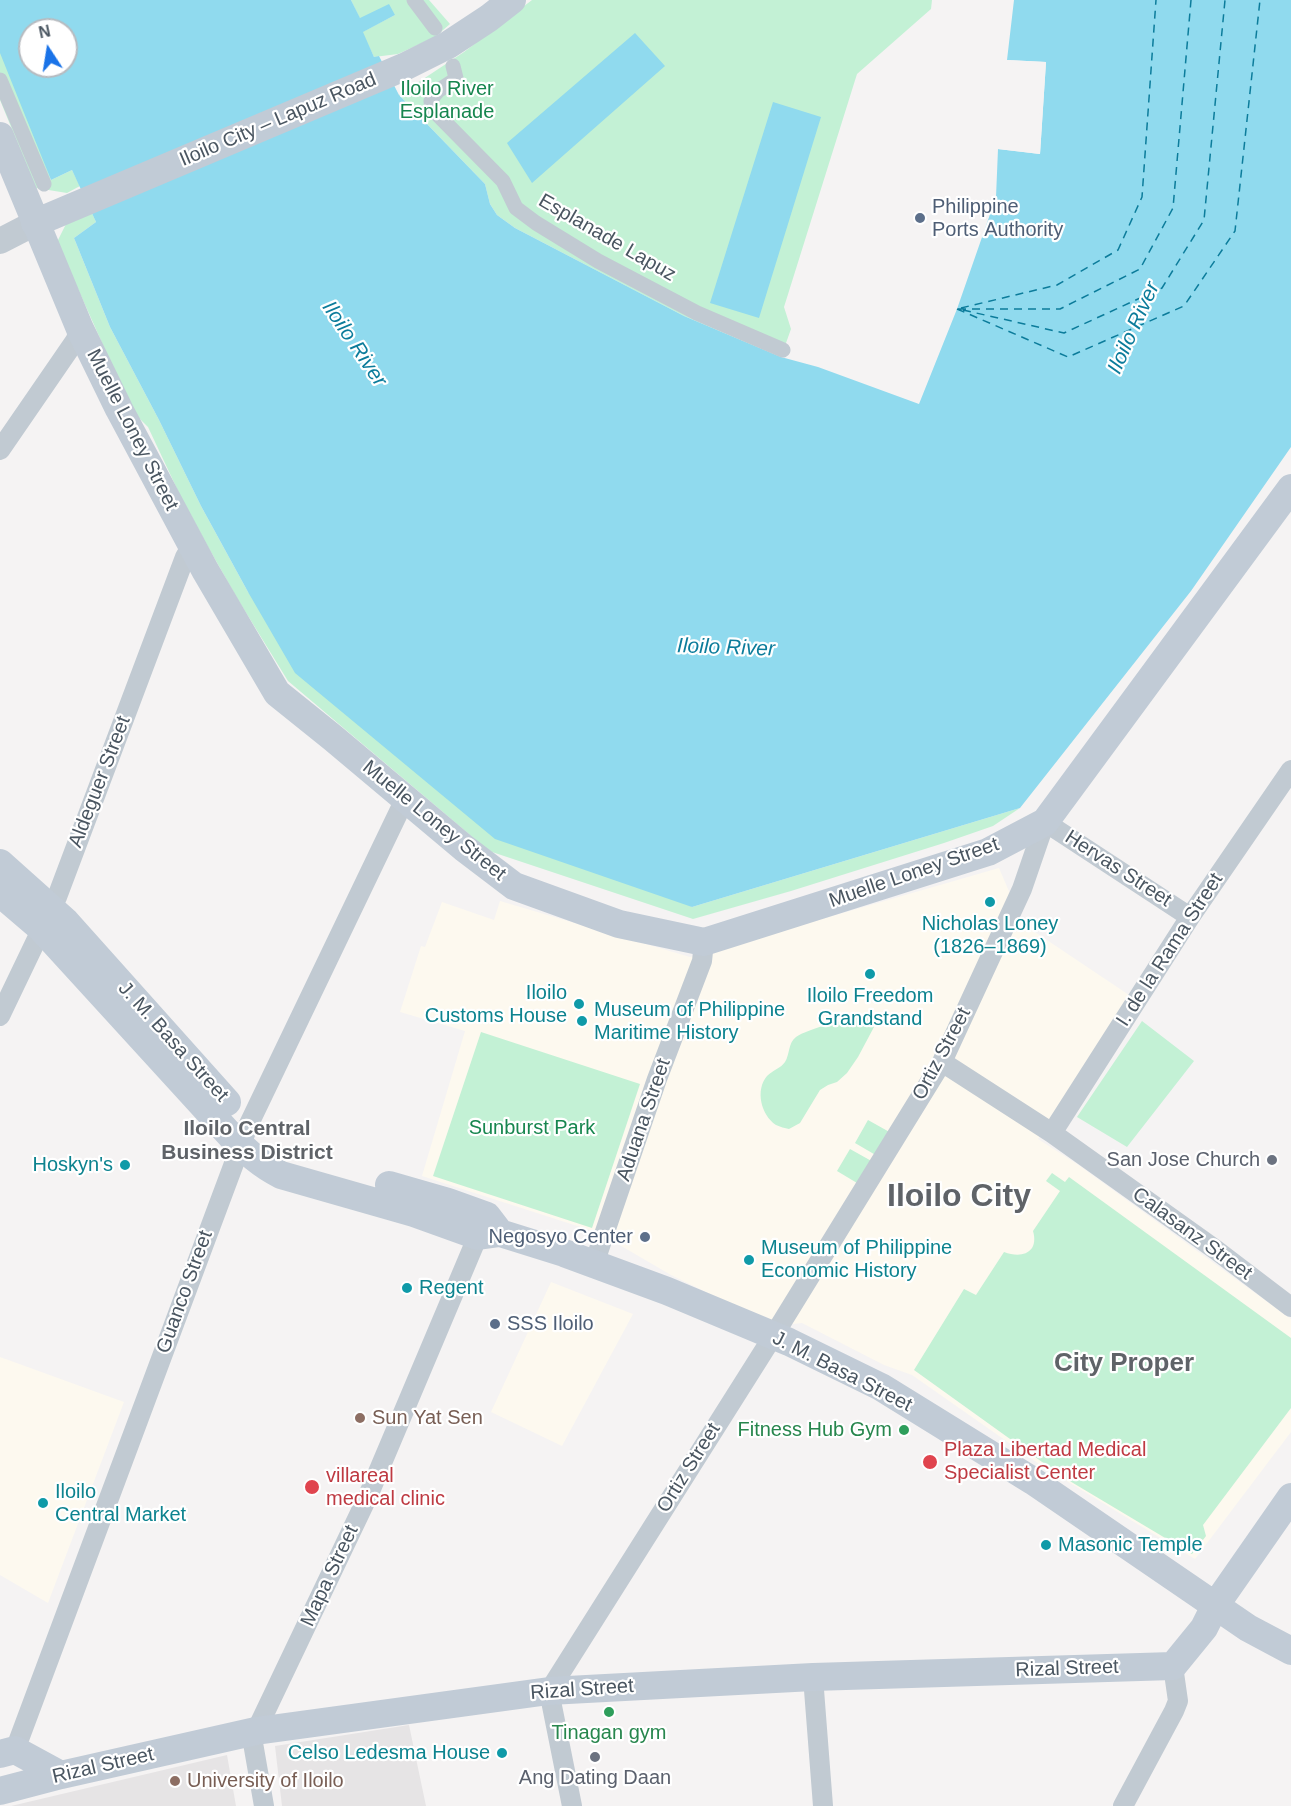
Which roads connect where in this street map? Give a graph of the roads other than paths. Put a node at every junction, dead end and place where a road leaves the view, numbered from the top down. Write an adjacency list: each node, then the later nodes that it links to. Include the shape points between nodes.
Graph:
1 (414, 0): 3 (street)
2 (512, 0): 8 (main road, Iloilo City – Lapuz Road, via 448,45 404,67)
3 (435, 28)
4 (453, 66): 11 (street, Esplanade Lapuz, via 456,78 435,93 430,101 432,109 503,181 516,208 639,283)
5 (0, 80): 7 (street)
6 (0, 136): 8 (main road, Muelle Loney Street)
7 (44, 184)
8 (35, 223): 9 (street); 10 (main road, Muelle Loney Street)
9 (0, 241)
10 (80, 329): 12 (street); 14 (main road, Muelle Loney Street)
11 (783, 350)
12 (0, 450)
13 (1291, 489): 17 (main road, Muelle Loney Street)
14 (192, 545): 16 (main road, Muelle Loney Street, via 277,693); 21 (street, Aldeguer Street)
15 (1291, 770): 20 (street, I. de la Rama Street)
16 (405, 798): 22 (main road, Muelle Loney Street, via 514,886 619,924); 26 (street, Guanco Street)
17 (1045, 822): 20 (street, Hervas Street); 22 (main road, Muelle Loney Street, via 988,852); 24 (street, Ortiz Street, via 1022,889)
18 (0, 862): 21 (main road, J. M. Basa Street)
19 (0, 893): 21 (main road, J. M. Basa Street)
20 (1190, 917): 25 (street, I. de la Rama Street)
21 (47, 918): 23 (street, Aldeguer Street); 26 (main road, J. M. Basa Street)
22 (704, 942): 28 (street, Aduana Street, via 702,961)
23 (0, 1016)
24 (942, 1062): 25 (street, Calasanz Street); 30 (street, Ortiz Street)
25 (1052, 1133): 29 (street, Calasanz Street)
26 (244, 1136): 27 (main road, J. M. Basa Street, via 290,1158 448,1202); 38 (street, Guanco Street)
27 (488, 1228): 28 (main road, J. M. Basa Street); 37 (street, Mapa Street, via 368,1496)
28 (594, 1264): 30 (main road, J. M. Basa Street)
29 (1291, 1307)
30 (773, 1336): 32 (main road, J. M. Basa Street, via 881,1387 1033,1481); 36 (street, Ortiz Street)
31 (1291, 1497): 32 (main road)
32 (1215, 1606): 33 (main road, J. M. Basa Street); 34 (main road, via 1204,1628)
33 (1291, 1651)
34 (1173, 1666): 35 (main road, Rizal Street); 44 (street, via 1178,1701)
35 (813, 1677): 36 (main road, Rizal Street); 43 (street)
36 (549, 1691): 37 (main road, Rizal Street); 42 (street)
37 (256, 1731): 39 (main road, Rizal Street); 41 (street, Mapa Street, via 253,1743)
38 (8, 1752): 39 (main road, Guanco Street)
39 (61, 1775): 40 (main road, Rizal Street)
40 (0, 1791)
41 (264, 1806)
42 (572, 1806)
43 (823, 1806)
44 (1123, 1806)

